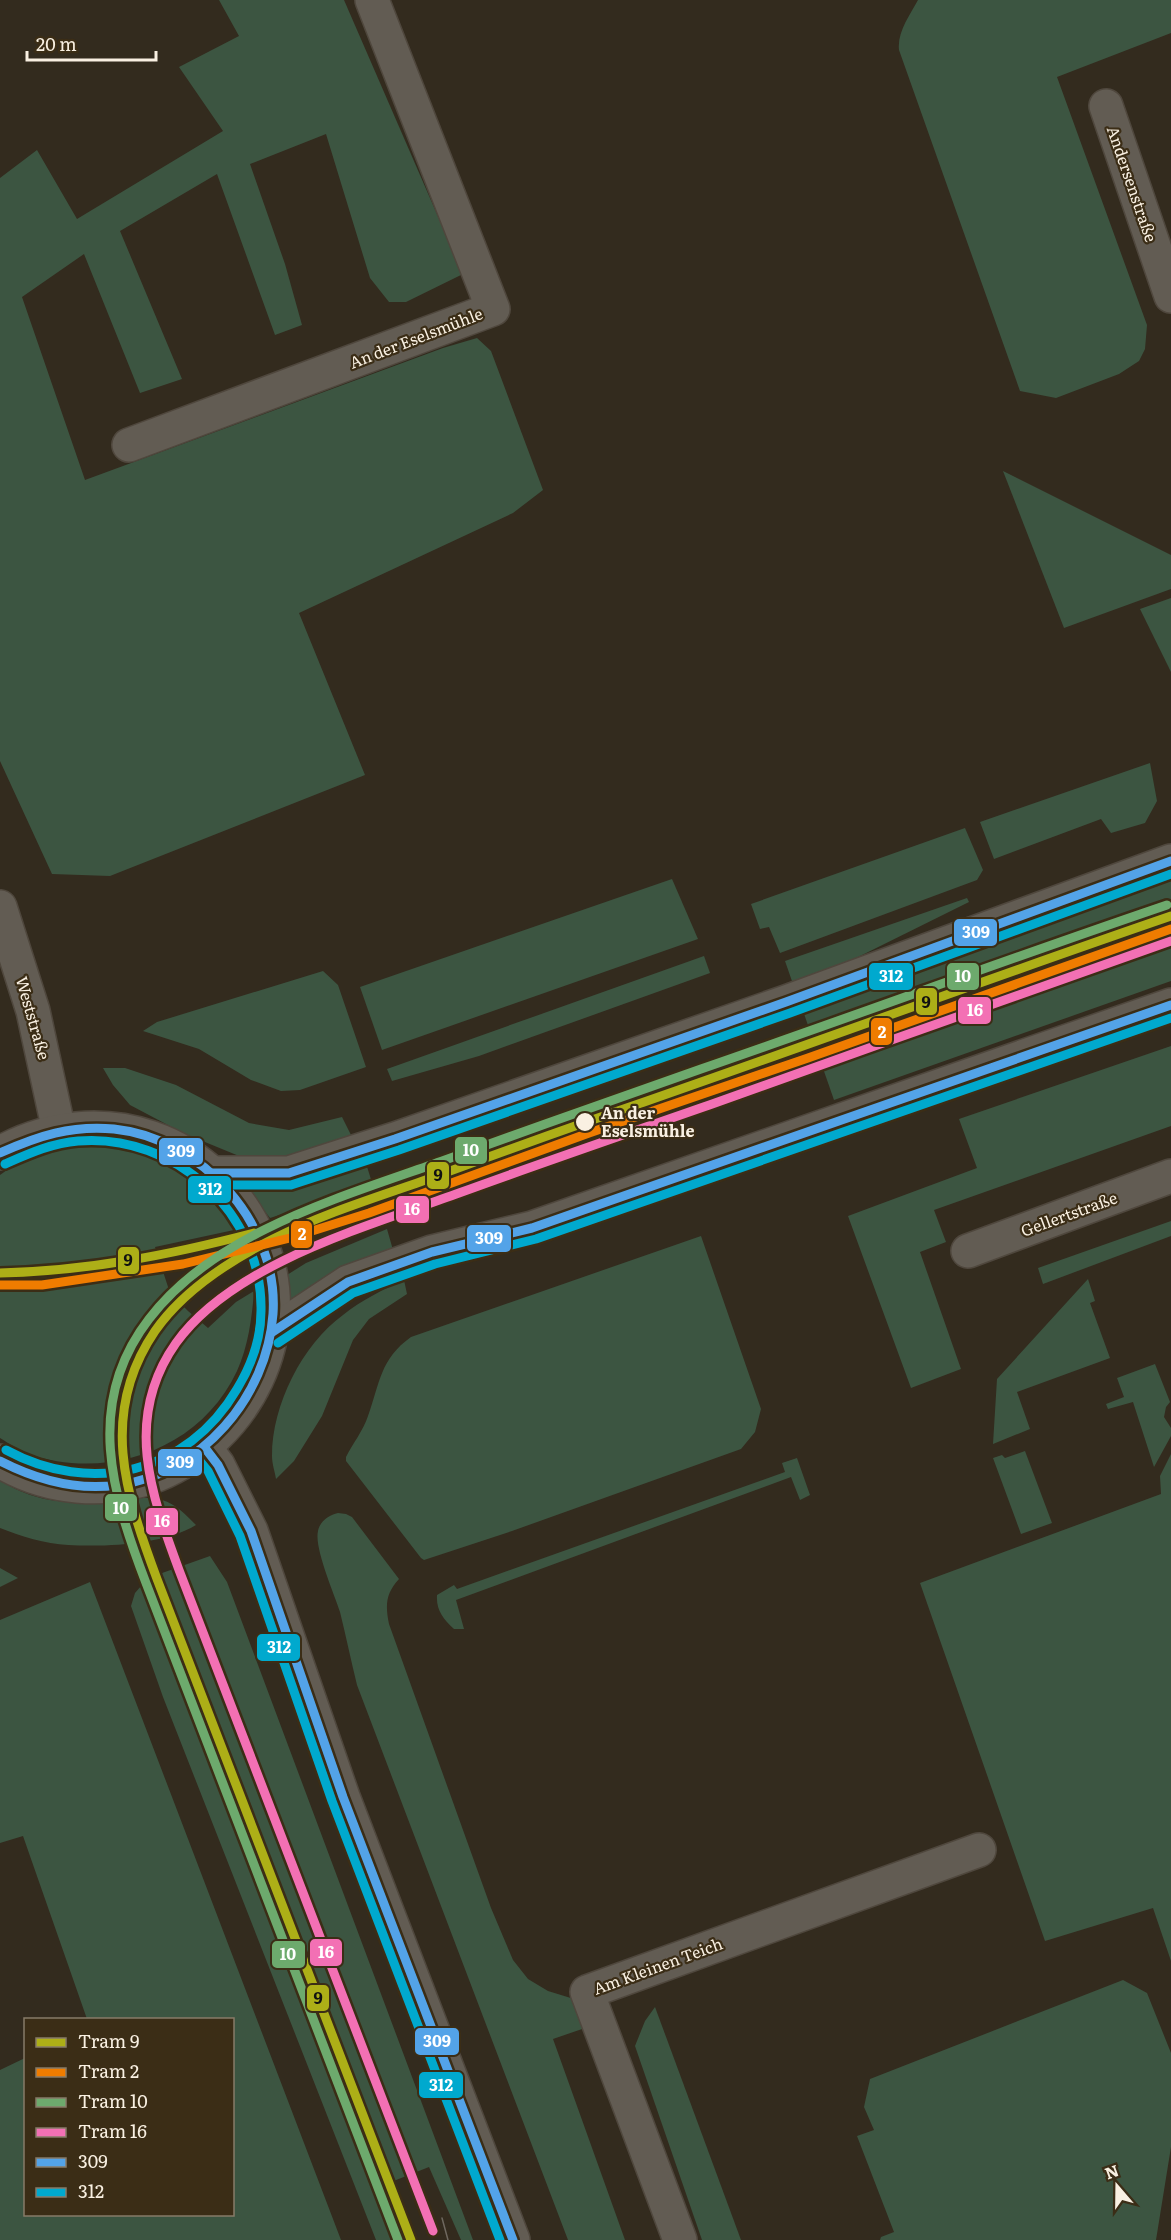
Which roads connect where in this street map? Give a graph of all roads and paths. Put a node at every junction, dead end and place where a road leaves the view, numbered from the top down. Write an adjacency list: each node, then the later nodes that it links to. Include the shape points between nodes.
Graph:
1 (372, 0): 4 (main road, An der Eselsmühle, via 493,309)
2 (1106, 106): 3 (main road, Andersenstraße)
3 (1171, 296)
4 (129, 445)
5 (1171, 861): 10 (main road, via 395,1139 289,1173)
6 (0, 907): 8 (main road, Weststraße, via 33,1011)
7 (1171, 1005): 13 (main road, via 532,1228 432,1252 348,1282)
8 (59, 1131): 9 (main road, via 37,1136); 10 (main road, via 129,1131 173,1146)
9 (0, 1154)
10 (212, 1173): 13 (main road, via 244,1211 261,1245 272,1289)
11 (1171, 1176): 12 (main road, Gellertstraße)
12 (968, 1251)
13 (271, 1333): 14 (main road, via 253,1388 232,1420)
14 (205, 1448): 15 (main road, via 150,1478 103,1486 54,1483); 17 (main road, via 218,1465 251,1531 343,1797)
15 (0, 1461)
16 (979, 1850): 18 (main road, Am Kleinen Teich, via 587,1992)
17 (513, 2240)
18 (680, 2240)

